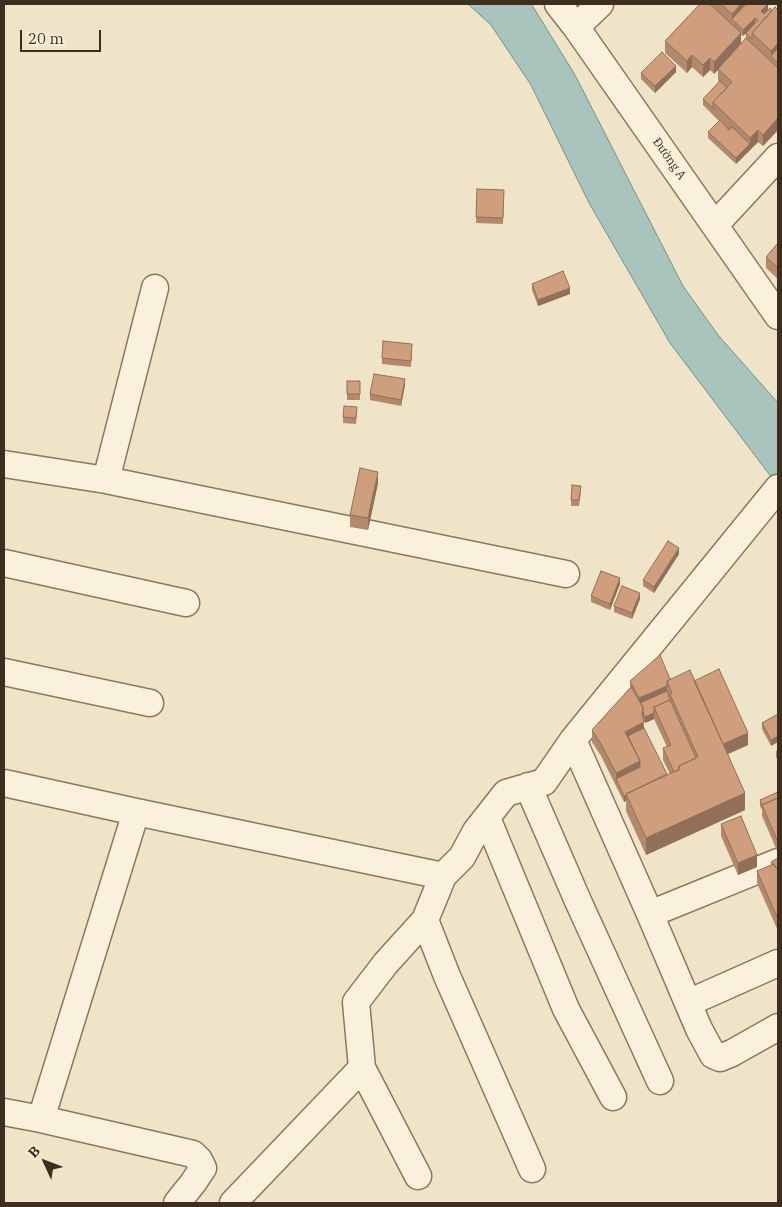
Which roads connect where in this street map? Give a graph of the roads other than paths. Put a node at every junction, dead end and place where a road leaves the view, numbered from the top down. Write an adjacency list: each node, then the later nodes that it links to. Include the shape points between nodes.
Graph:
1 (558, 4): 3 (street, Đường A)
2 (600, 4): 3 (street)
3 (576, 27): 5 (street, Đường A)
4 (778, 157): 5 (street)
5 (715, 225): 7 (street, Đường A)
6 (155, 288): 9 (street)
7 (778, 316)
8 (4, 464): 9 (street)
9 (106, 480): 12 (street)
10 (778, 488): 16 (street)
11 (4, 563): 13 (street)
12 (566, 574)
13 (186, 603)
14 (4, 672): 15 (street)
15 (150, 703)
16 (572, 740): 18 (street, via 544,782); 23 (street)
17 (4, 783): 19 (street)
18 (528, 786): 20 (street, via 506,793); 29 (street)
19 (136, 812): 22 (street); 32 (street)
20 (487, 818): 22 (street, via 462,858); 30 (street, via 566,1009)
21 (778, 862): 23 (street)
22 (443, 876): 24 (street)
23 (650, 914): 26 (street)
24 (425, 920): 28 (street, via 356,1002); 33 (street)
25 (778, 963): 26 (street)
26 (688, 1003): 27 (street, via 714,1056 720,1058)
27 (778, 1027)
28 (362, 1068): 34 (street); 37 (street)
29 (660, 1080)
30 (613, 1097)
31 (4, 1112): 32 (street)
32 (41, 1120): 35 (street, via 193,1154 202,1168)
33 (532, 1168)
34 (418, 1176)
35 (195, 1193): 36 (street)
36 (177, 1203)
37 (232, 1203)

